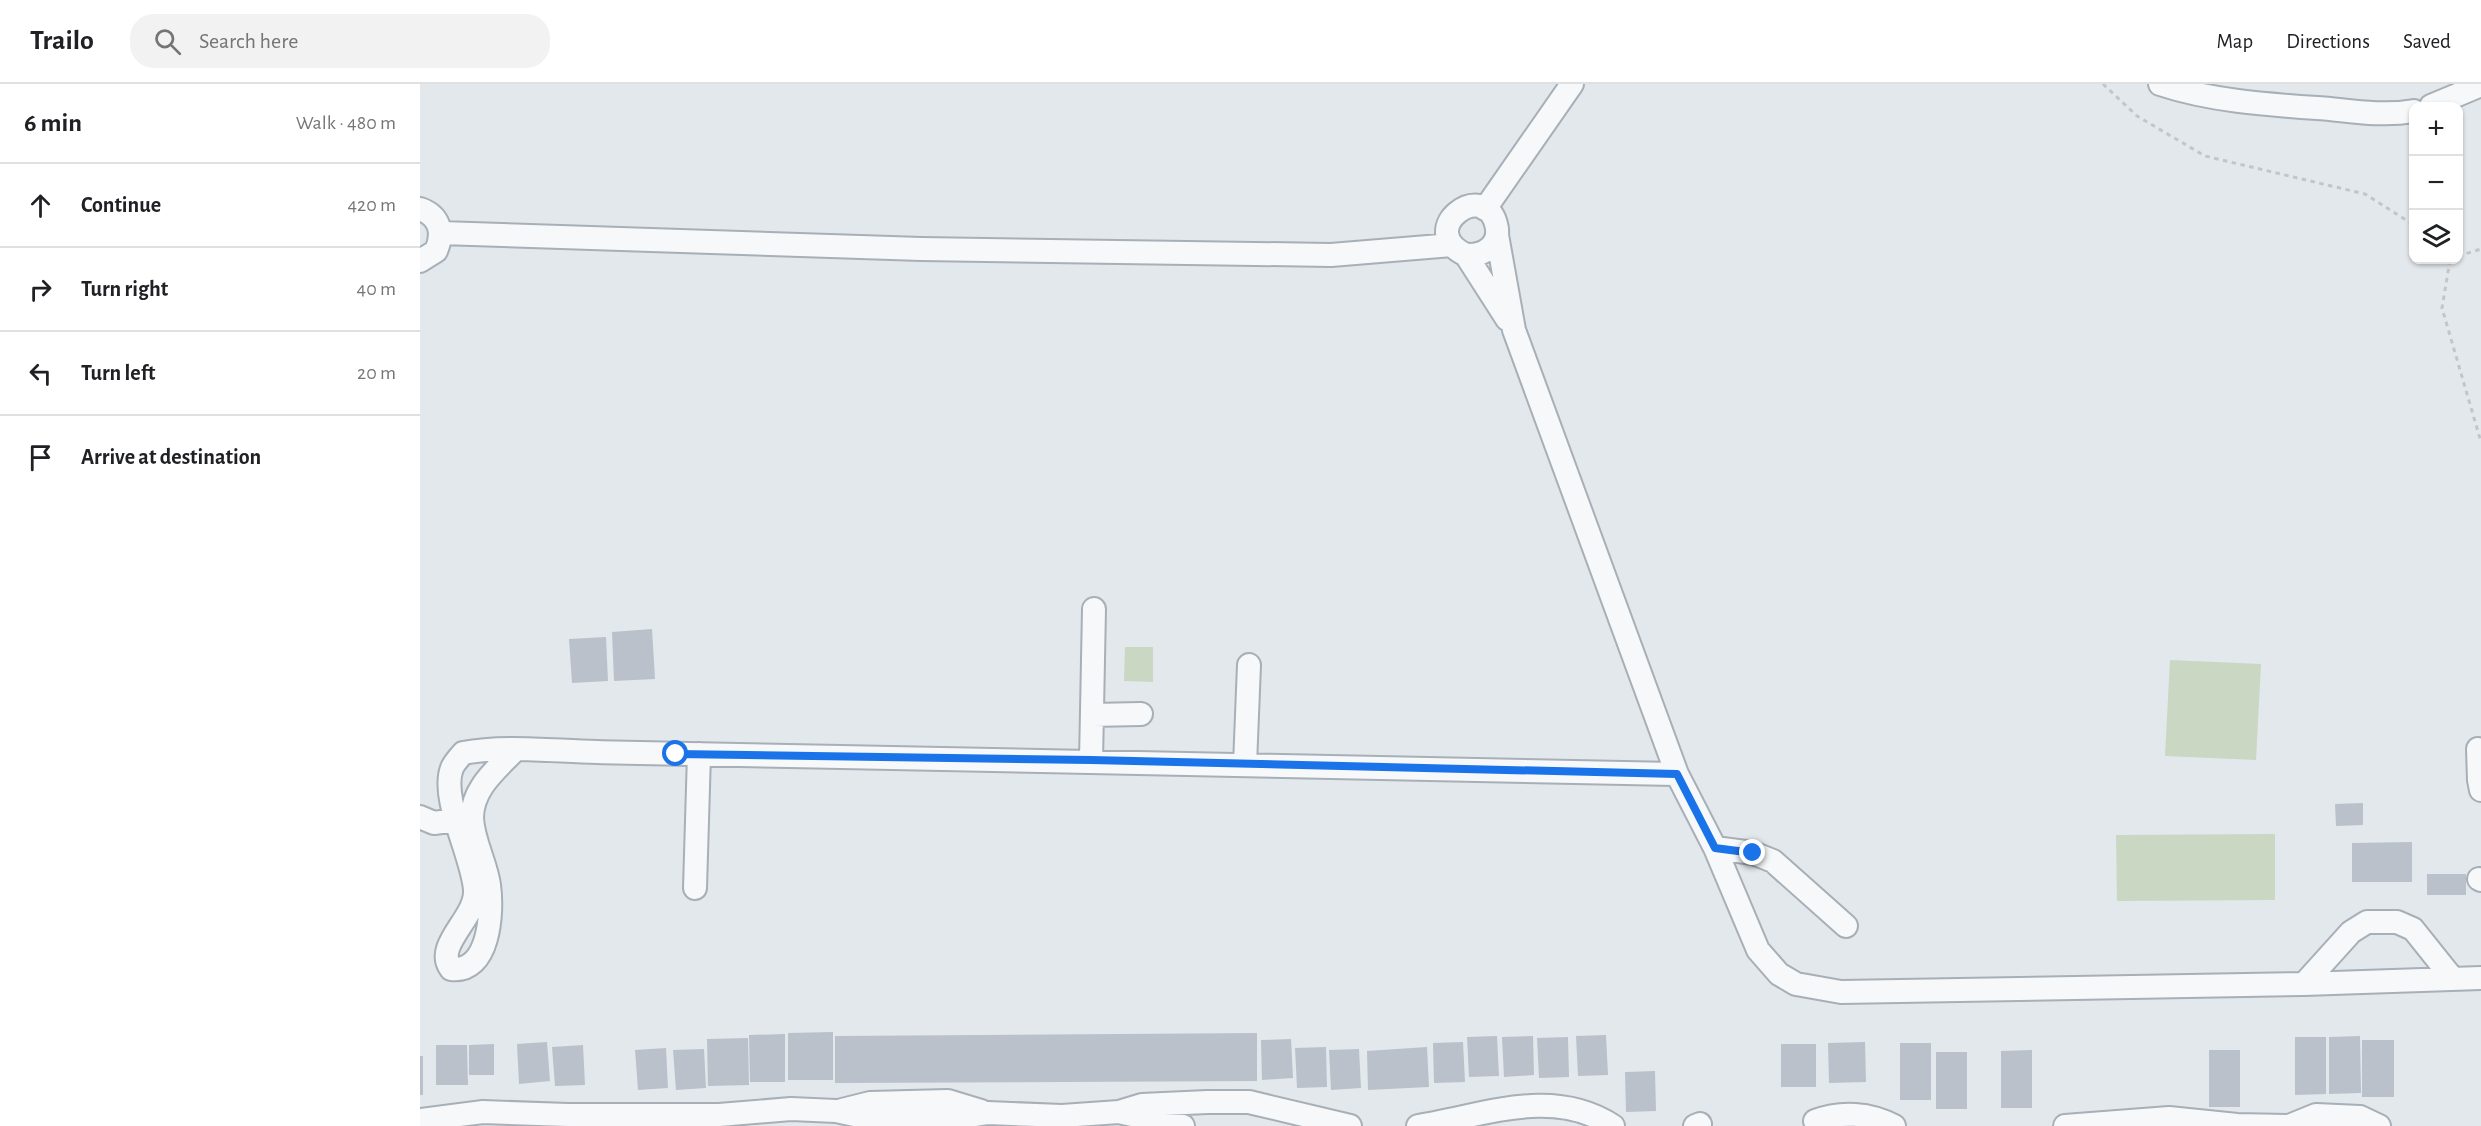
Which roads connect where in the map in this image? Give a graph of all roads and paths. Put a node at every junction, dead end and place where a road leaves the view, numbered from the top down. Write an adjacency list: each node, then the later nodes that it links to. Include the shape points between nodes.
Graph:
1 (1572, 84): 8 (street)
2 (2103, 84): 9 (path, via 2137,116 2205,156 2365,194)
3 (2160, 84): 6 (street, via 2204,96 2302,107 2380,114)
4 (2481, 85): 5 (street)
5 (2441, 102)
6 (2409, 111)
7 (420, 209): 10 (street, via 434,217)
8 (1485, 209): 11 (street, via 1495,220); 13 (street, via 1471,206 1452,217 1448,231)
9 (2409, 222)
10 (441, 233): 13 (street, via 921,249 1331,255); 15 (street, via 436,251)
11 (1497, 235): 13 (street, via 1484,253); 17 (street)
12 (2481, 249): 14 (path)
13 (1459, 250): 17 (street)
14 (2463, 254)
15 (420, 261)
16 (2449, 264): 18 (path, via 2442,308)
17 (1514, 330): 28 (street)
18 (2481, 442)
19 (1094, 609): 22 (street)
20 (1250, 665): 27 (street)
21 (1141, 714): 22 (street)
22 (1092, 715): 26 (street)
23 (2478, 749): 29 (street)
24 (516, 750): 25 (street); 31 (street, via 463,753 452,769 450,785); 31 (street, via 483,783 476,798 472,818 489,886 488,926 481,954 474,963 451,969 447,964 449,942 467,918 476,892)
25 (699, 754): 26 (street); 33 (street)
26 (1091, 760): 27 (street)
27 (1245, 765): 28 (street)
28 (1677, 774): 32 (street)
29 (2481, 790)
30 (420, 818): 31 (street, via 434,823)
31 (456, 820)
32 (1715, 848): 34 (street, via 1753,853 1773,861); 37 (street, via 1758,950 1779,974 1812,988 1841,992)
33 (695, 888)
34 (1846, 926)
35 (2481, 978): 36 (street)
36 (2453, 979): 37 (street); 37 (street, via 2413,929 2397,922 2367,922 2351,932)
37 (2304, 984)
38 (1119, 1112): 39 (street, via 1062,1116 988,1113 948,1101 870,1103 836,1111 791,1109 719,1115 483,1112); 41 (street, via 1169,1102 1249,1102); 42 (street)
39 (420, 1120)
40 (1815, 1121): 46 (street, via 1831,1116 1866,1116)
41 (1342, 1124): 43 (street)
42 (1183, 1126)
43 (1304, 1126)
44 (1418, 1126): 45 (street, via 1495,1110 1549,1106 1580,1110)
45 (1613, 1126)
46 (1894, 1126)
47 (2065, 1126): 48 (street, via 2169,1118)
48 (2289, 1126): 49 (street, via 2316,1115 2360,1117)
49 (2379, 1126)

